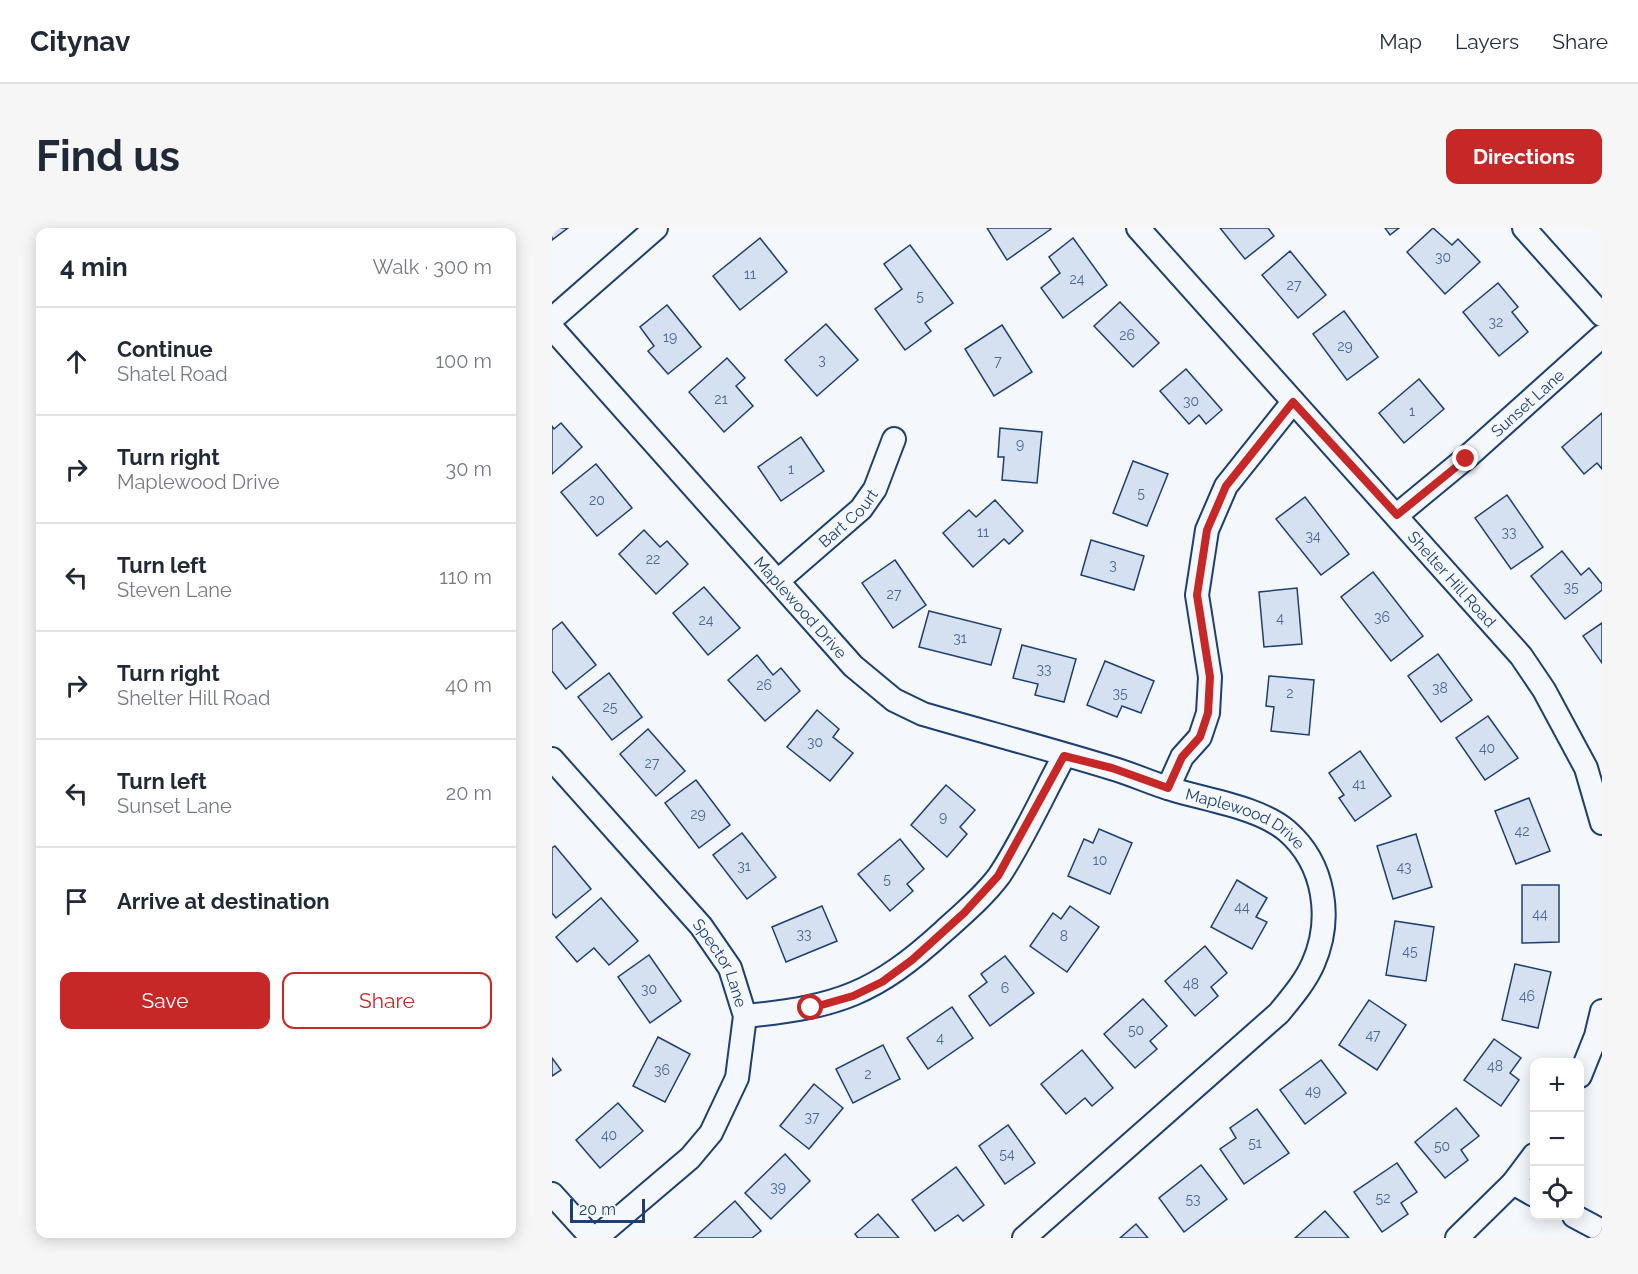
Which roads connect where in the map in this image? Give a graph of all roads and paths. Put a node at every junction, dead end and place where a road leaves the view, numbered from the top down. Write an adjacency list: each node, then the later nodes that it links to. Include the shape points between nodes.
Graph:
1 (656, 228): 5 (street)
2 (1138, 228): 8 (street, Shelter Hill Road)
3 (1524, 228): 4 (street)
4 (1602, 315)
5 (552, 319)
6 (552, 328): 11 (street, Maplewood Drive)
7 (1602, 336): 10 (street, Sunset Lane, via 1466,459)
8 (1293, 402): 10 (street, Shelter Hill Road); 14 (street, via 1226,486 1207,530 1197,595 1210,677 1208,713 1200,737 1182,757)
9 (894, 439): 11 (street, Bart Court, via 875,489 861,509)
10 (1397, 515): 15 (street, Shelter Hill Road, via 1521,656 1544,690 1586,768)
11 (779, 580): 12 (street, Maplewood Drive, via 853,666 894,700 922,714)
12 (1064, 756): 14 (street, Maplewood Drive); 17 (street, via 998,876 912,960 882,982 853,996 811,1008)
13 (552, 759): 17 (street, Spector Lane, via 701,926 730,968)
14 (1168, 788): 27 (street, Maplewood Drive, via 1262,815 1287,831 1309,856 1319,877 1324,929 1313,964 1279,1013)
15 (1602, 823)
16 (1602, 1011): 18 (street)
17 (744, 1016): 26 (street, Spector Lane, via 737,1078 711,1133 690,1158)
18 (1584, 1066)
19 (1530, 1160): 20 (street)
20 (1513, 1183): 21 (street); 28 (street)
21 (1530, 1193)
22 (552, 1194): 25 (street)
23 (1583, 1220): 24 (street)
24 (1602, 1231)
25 (592, 1238)
26 (596, 1238)
27 (1024, 1238)
28 (1457, 1238)

